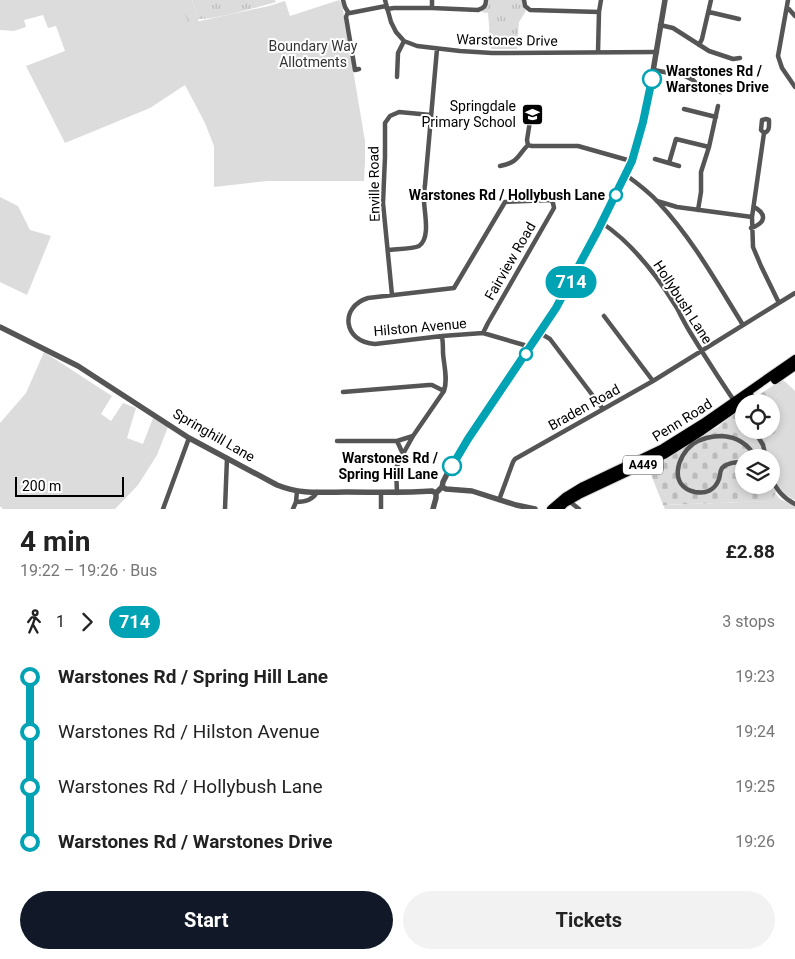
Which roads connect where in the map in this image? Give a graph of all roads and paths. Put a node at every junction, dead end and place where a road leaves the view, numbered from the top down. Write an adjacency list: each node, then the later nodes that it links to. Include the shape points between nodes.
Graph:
1 (343, 0): 13 (street)
2 (385, 0): 11 (street)
3 (432, 0): 12 (street)
4 (524, 0): 14 (street, via 527,9 534,11)
5 (601, 0): 14 (street)
6 (665, 0): 18 (street)
7 (711, 0): 15 (street)
8 (788, 0): 10 (street)
9 (486, 3): 12 (street, via 478,10)
10 (787, 7): 16 (street); 28 (street, via 778,56)
11 (387, 8): 12 (street); 13 (street); 19 (street, via 393,28)
12 (432, 8)
13 (348, 12): 25 (street, via 346,17 355,70)
14 (599, 12): 22 (street)
15 (709, 12): 17 (street); 20 (street)
16 (795, 16)
17 (739, 19)
18 (660, 25): 20 (street, via 673,28); 23 (street)
19 (404, 41): 21 (street, Warstones Drive); 27 (street, via 398,53)
20 (699, 44): 24 (street, via 709,51 733,59)
21 (437, 49): 22 (street, Warstones Drive, via 492,53); 32 (street)
22 (598, 52): 23 (street, Warstones Drive)
23 (657, 52): 26 (street)
24 (740, 58)
25 (359, 69)
26 (654, 70): 29 (street, via 685,76 700,87); 41 (street)
27 (397, 77)
28 (795, 87)
29 (721, 92)
30 (718, 106): 33 (street)
31 (684, 109): 33 (street)
32 (431, 115): 54 (street, via 424,200 425,237 419,246); 54 (street, Enville Road, via 398,112 385,123 383,203)
33 (716, 117): 39 (street)
34 (530, 121): 38 (street)
35 (677, 133): 37 (street)
36 (764, 133): 48 (street)
37 (676, 139): 39 (street); 42 (street)
38 (528, 145): 41 (street, via 578,146); 43 (street, via 516,160)
39 (709, 147): 49 (street, via 701,172 702,192)
40 (655, 159): 42 (street)
41 (632, 161): 45 (street)
42 (670, 163): 44 (street)
43 (500, 166)
44 (679, 166)
45 (626, 175): 46 (street); 52 (street)
46 (658, 200): 47 (street); 50 (street)
47 (677, 207): 49 (street); 50 (street)
48 (754, 207): 51 (street); 53 (street, via 760,210 763,219)
49 (698, 210): 51 (street)
50 (671, 216): 60 (street)
51 (752, 217): 53 (street)
52 (602, 223): 63 (street); 66 (street, Hollybush Lane, via 629,246 658,280)
53 (752, 228): 58 (street, via 753,247)
54 (388, 250): 57 (street, Enville Road)
55 (452, 289): 57 (street, Hilston Avenue); 62 (street, Fairview Road, via 505,202 551,200 554,208)
56 (795, 293): 58 (street, Braden Road)
57 (392, 295): 64 (street, Hilston Avenue, via 368,298 355,305 348,321 353,335 362,342 375,344)
58 (779, 303): 60 (street, Braden Road)
59 (604, 316): 69 (street)
60 (743, 325): 66 (street, Braden Road)
61 (0, 327): 77 (street, Springhill Lane, via 78,366)
62 (483, 333): 64 (street, Hilston Avenue); 65 (street, Hilston Avenue)
63 (540, 333): 65 (street); 75 (street, via 550,339)
64 (442, 336): 70 (street)
65 (531, 347): 84 (street, via 468,439)
66 (702, 351): 69 (street, Braden Road); 74 (street, Hollybush Lane)
67 (795, 359): 72 (highway, Penn Road / A449)
68 (795, 366): 73 (highway, Penn Road / A449)
69 (653, 381): 75 (street, Braden Road)
70 (444, 391): 71 (street, via 429,385); 76 (street)
71 (343, 392)
72 (748, 394)
73 (751, 394)
74 (735, 404): 92 (highway, Penn Road / A449, via 702,431 664,455); 101 (highway, Penn Road / A449, via 663,448 578,489)
75 (603, 409): 91 (street, Braden Road, via 515,459)
76 (413, 436): 79 (street); 81 (street)
77 (189, 438): 82 (street, Springhill Lane); 95 (street)
78 (337, 441): 79 (street)
79 (397, 441): 81 (street)
80 (749, 449): 83 (street, via 736,439 724,436 698,441 679,464 678,477 685,488 696,492 710,491 725,466)
81 (403, 454): 89 (street, via 396,468)
82 (227, 458): 85 (street, Springhill Lane, via 277,485); 96 (street)
83 (735, 462)
84 (442, 487): 90 (street); 91 (street, via 472,491)
85 (298, 491): 86 (street, Springhill Lane); 93 (street)
86 (317, 492): 88 (street, Springhill Lane); 93 (street, via 309,500)
87 (780, 492): 94 (street)
88 (381, 493): 89 (street, Springhill Lane); 98 (street)
89 (397, 493): 90 (street, Springhill Lane)
90 (436, 493): 99 (street)
91 (499, 500): 100 (street)
92 (569, 501): 102 (highway, Penn Road / A449); 103 (street)
93 (296, 502): 97 (street)
94 (795, 504)
95 (163, 509)
96 (225, 509)
97 (293, 509)
98 (381, 509)
99 (433, 509)
100 (535, 509)
101 (551, 509)
102 (560, 509)
103 (579, 509)

